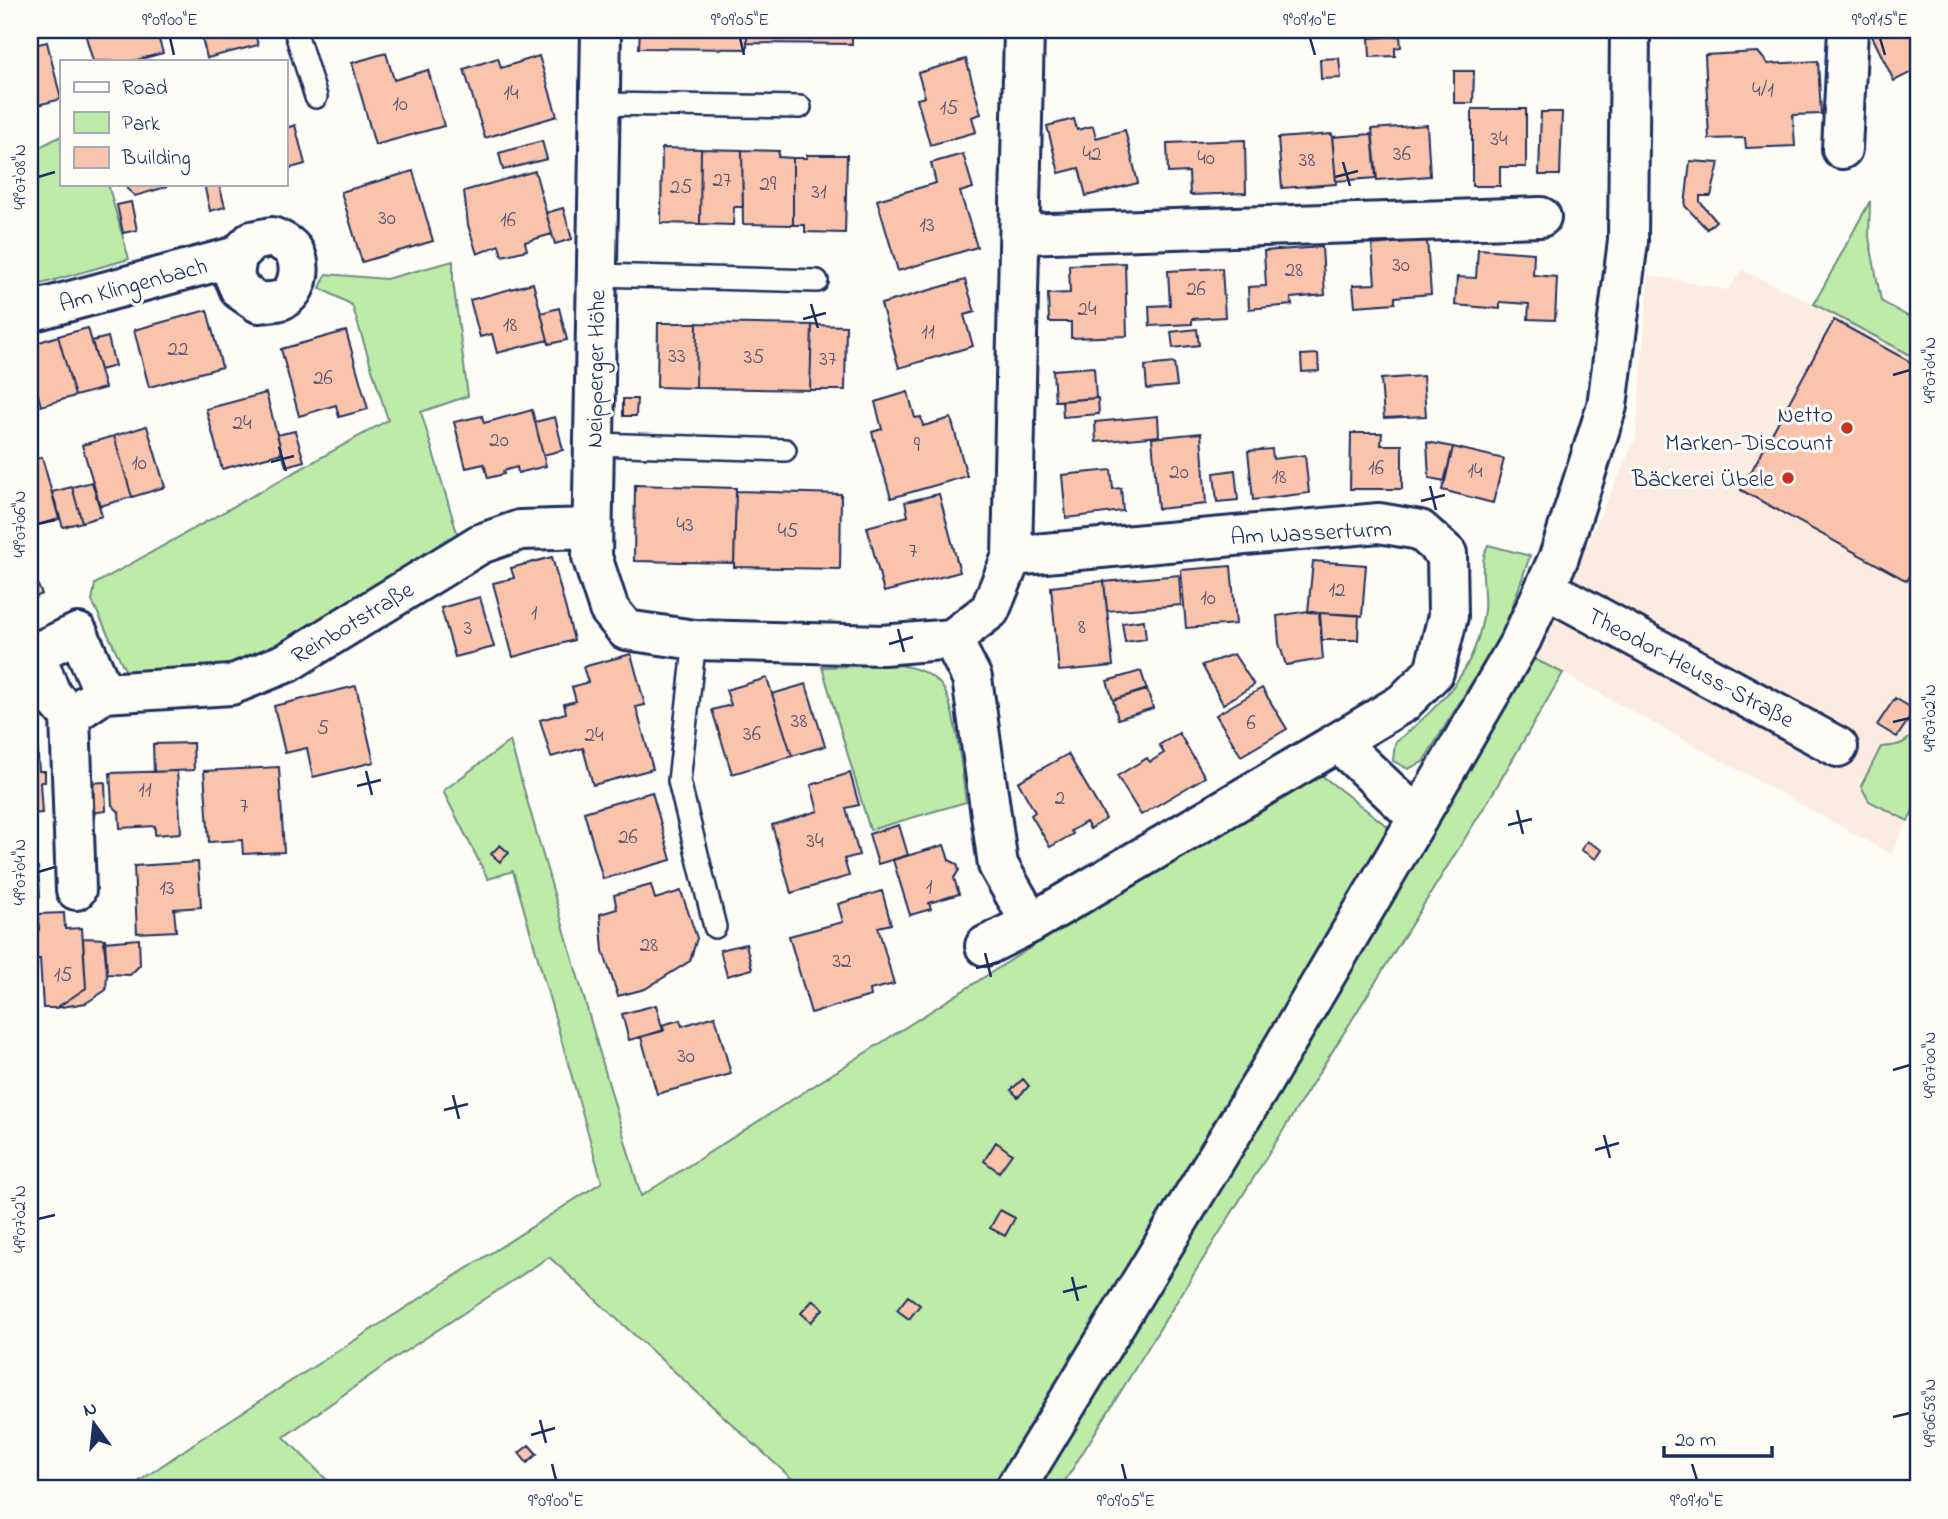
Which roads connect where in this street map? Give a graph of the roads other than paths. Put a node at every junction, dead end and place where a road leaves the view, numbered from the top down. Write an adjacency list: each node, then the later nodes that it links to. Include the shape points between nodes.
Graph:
1 (295, 30): 6 (lane)
2 (601, 30): 7 (street, Neipperger Höhe)
3 (1024, 30): 11 (street)
4 (1630, 30): 20 (street, via 1628,241 1607,406)
5 (1848, 30): 9 (street)
6 (316, 97)
7 (600, 104): 8 (lane); 13 (street, Neipperger Höhe)
8 (800, 107)
9 (1842, 149)
10 (1541, 217): 11 (street)
11 (1020, 234): 19 (street)
12 (237, 256): 15 (street, Am Klingenbach)
13 (597, 275): 14 (lane); 16 (street, Neipperger Höhe)
14 (817, 281)
15 (30, 312)
16 (593, 444): 17 (lane); 18 (street, Neipperger Höhe)
17 (785, 450)
18 (592, 528): 22 (street, Neipperger Höhe, via 592,557 609,609 626,630); 23 (street, Reinbotstraße, via 520,530 480,544 288,662 231,685)
19 (1012, 556): 21 (street, via 990,610); 25 (street, Am Wasserturm, via 1378,523 1420,530 1447,554 1448,616 1434,671 1404,704)
20 (1545, 588): 26 (street, Theodor-Heuss-Straße); 27 (street, via 1521,639)
21 (952, 639): 22 (street, Neipperger Höhe, via 883,645); 29 (street, via 972,678 998,865)
22 (695, 640): 30 (lane, via 679,781)
23 (104, 692): 24 (street); 24 (street, via 78,633 35,653 51,694)
24 (70, 716): 28 (street)
25 (1338, 742): 27 (street); 29 (street, Am Wasserturm)
26 (1838, 747)
27 (1418, 818): 32 (street)
28 (76, 890)
29 (1031, 923): 31 (street, Am Wasserturm)
30 (715, 927)
31 (985, 946)
32 (1015, 1489)

